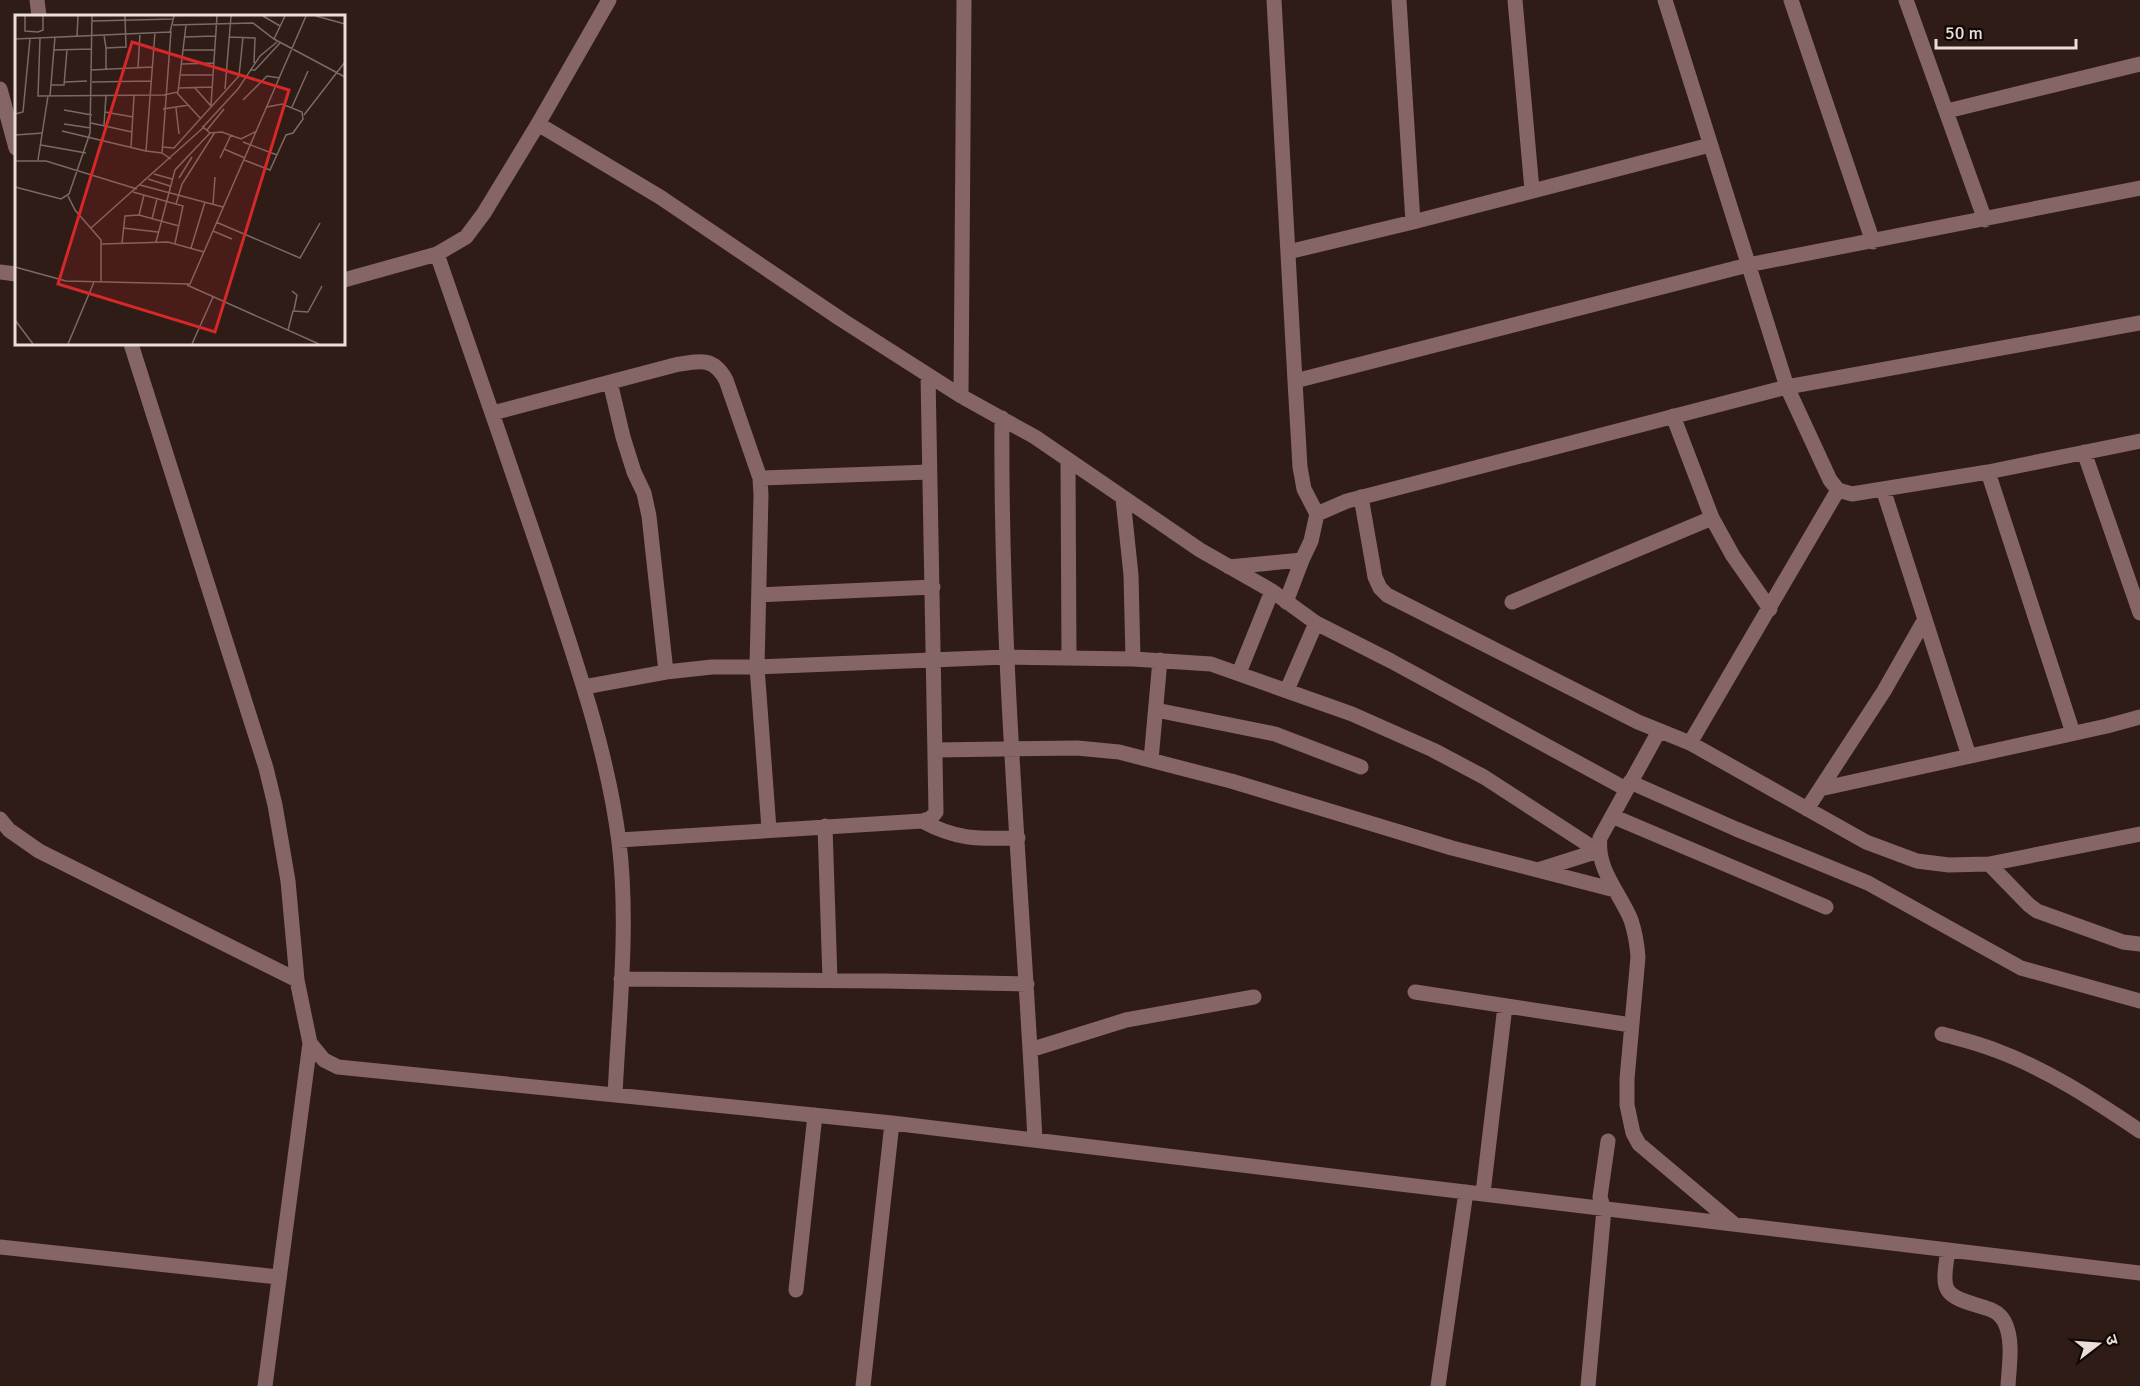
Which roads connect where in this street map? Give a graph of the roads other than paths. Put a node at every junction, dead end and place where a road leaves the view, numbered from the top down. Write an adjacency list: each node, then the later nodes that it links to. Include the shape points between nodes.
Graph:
1 (37, 0): 10 (street)
2 (609, 0): 14 (street)
3 (964, 0): 34 (street)
4 (1274, 0): 22 (street)
5 (1399, 0): 20 (street)
6 (1515, 0): 18 (street)
7 (1665, 0): 16 (street)
8 (1791, 0): 21 (street)
9 (1906, 0): 13 (street)
10 (39, 15)
11 (2140, 64): 13 (street)
12 (0, 89): 15 (street)
13 (1947, 111): 19 (street)
14 (538, 124): 23 (street, via 466,237); 30 (street, via 660,197)
15 (15, 144)
16 (1710, 145): 18 (street); 24 (street)
17 (2140, 188): 19 (street)
18 (1532, 190): 20 (street)
19 (1985, 220): 21 (street)
20 (1413, 222): 22 (street)
21 (1873, 242): 24 (street)
22 (1288, 252): 31 (street)
23 (437, 254): 27 (street); 35 (street)
24 (1748, 265): 31 (street); 33 (street)
25 (0, 272): 26 (street)
26 (15, 274)
27 (345, 280)
28 (2140, 323): 33 (street)
29 (131, 345): 99 (street, via 276,805)
30 (928, 375): 34 (street); 41 (street)
31 (1295, 381): 48 (street, via 1300,467 1304,489)
32 (610, 382): 35 (street); 43 (street, via 697,362 720,368); 67 (street, via 649,516)
33 (1787, 387): 36 (street); 45 (street, via 1823,467)
34 (961, 396): 37 (street)
35 (493, 413): 69 (street)
36 (1673, 416): 46 (street); 49 (street)
37 (1002, 418): 40 (street); 61 (street)
38 (2140, 441): 39 (street)
39 (2084, 452): 42 (street); 58 (street)
40 (1068, 461): 47 (street); 62 (street)
41 (929, 472): 43 (street); 52 (street)
42 (1988, 472): 44 (street); 74 (street)
43 (760, 478): 54 (street)
44 (1883, 489): 45 (street, via 1852,494); 59 (street)
45 (1838, 490): 57 (street)
46 (1361, 497): 48 (street); 73 (street, via 1375,577 1387,595)
47 (1123, 499): 51 (street); 64 (street, via 1131,575)
48 (1317, 514): 50 (street)
49 (1712, 518): 56 (street); 57 (street)
50 (1302, 560): 51 (street); 55 (street)
51 (1229, 567): 53 (street)
52 (933, 587): 54 (street); 63 (street)
53 (1272, 591): 55 (street); 68 (street)
54 (759, 595): 66 (street)
55 (1286, 602): 60 (street)
56 (1512, 602)
57 (1770, 609): 75 (street)
58 (2140, 613)
59 (1925, 619): 78 (street); 82 (street)
60 (1316, 623): 70 (street); 81 (street)
61 (1006, 657): 62 (street); 63 (street); 76 (street)
62 (1069, 658): 64 (street)
63 (934, 659): 66 (street); 77 (street)
64 (1133, 659): 65 (street)
65 (1160, 660): 68 (street, via 1211,664); 71 (street)
66 (757, 667): 67 (street); 88 (street)
67 (666, 672): 69 (street)
68 (1239, 673): 70 (street)
69 (584, 687): 91 (street)
70 (1287, 690): 92 (street, via 1433,750 1484,777)
71 (1156, 710): 79 (street); 80 (street, via 1275,734)
72 (2140, 717): 74 (street)
73 (1659, 731): 75 (street); 81 (street)
74 (2073, 733): 78 (street)
75 (1690, 743): 83 (street)
76 (1010, 748): 77 (street); 79 (street, via 1087,749); 90 (street)
77 (936, 750): 85 (street, via 936,812)
78 (1970, 756): 82 (street)
79 (1151, 760): 94 (street)
80 (1361, 767)
81 (1628, 786): 84 (street); 104 (street, via 1868,883 2021,968)
82 (1820, 789): 83 (street)
83 (1807, 809): 93 (street, via 1900,856 1949,865)
84 (1612, 816): 92 (street); 96 (street)
85 (922, 820): 86 (street); 90 (street, via 954,836)
86 (825, 826): 88 (street); 100 (street)
87 (3, 828): 99 (street, via 39,850)
88 (769, 830): 91 (street)
89 (2140, 834): 93 (street)
90 (1018, 838): 101 (street)
91 (619, 840): 98 (street, via 623,885)
92 (1598, 851): 94 (street); 95 (street)
93 (1989, 864): 97 (street, via 2037,910 2123,942)
94 (1538, 870): 95 (street)
95 (1615, 890): 106 (street, via 1631,920 1637,943)
96 (1826, 907)
97 (2140, 944)
98 (621, 979): 100 (street); 110 (street)
99 (297, 980): 108 (street)
100 (830, 980): 101 (street)
101 (1027, 984): 109 (street)
102 (1415, 992): 105 (street)
103 (1254, 997): 109 (street, via 1126,1020)
104 (2140, 1001)
105 (1505, 1006): 106 (street); 117 (street)
106 (1631, 1025): 119 (street, via 1627,1105 1633,1133 1639,1144)
107 (1942, 1034): 113 (street, via 1996,1050 2039,1070)
108 (310, 1043): 110 (street, via 324,1060 338,1067); 123 (street)
109 (1030, 1050): 114 (street)
110 (615, 1095): 111 (street)
111 (815, 1116): 112 (street); 124 (street)
112 (892, 1123): 114 (street); 126 (street)
113 (2140, 1131)
114 (1035, 1140): 116 (street)
115 (1608, 1141): 118 (street, via 1600,1197)
116 (1466, 1192): 117 (street); 127 (street)
117 (1483, 1193): 118 (street)
118 (1604, 1209): 119 (street); 128 (street)
119 (1734, 1224): 121 (street)
120 (0, 1247): 123 (street)
121 (1948, 1250): 122 (street); 129 (street, via 1944,1276 1953,1298 1991,1309 2005,1323 2009,1336)
122 (2140, 1273)
123 (278, 1276): 125 (street)
124 (796, 1290)
125 (265, 1386)
126 (863, 1386)
127 (1438, 1386)
128 (1588, 1386)
129 (2008, 1386)

